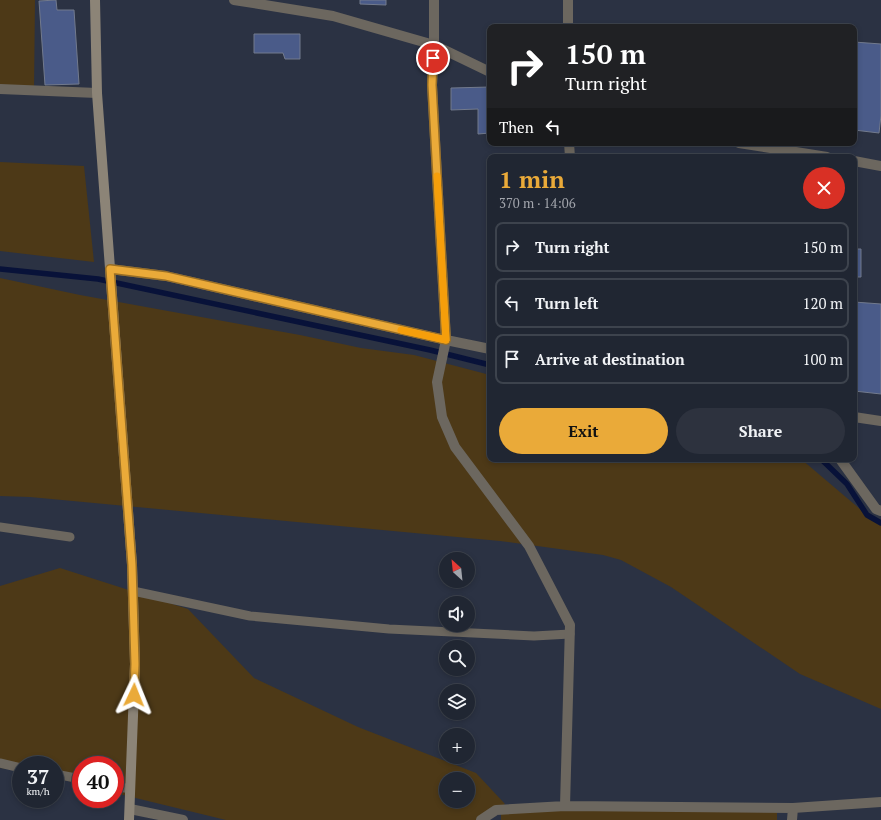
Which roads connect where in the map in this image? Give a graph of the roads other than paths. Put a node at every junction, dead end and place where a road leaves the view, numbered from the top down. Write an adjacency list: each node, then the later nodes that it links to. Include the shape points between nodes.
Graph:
1 (95, 0): 9 (street)
2 (234, 0): 6 (street, via 333,16)
3 (434, 0): 6 (street)
4 (568, 0): 5 (street)
5 (568, 24)
6 (434, 45): 7 (street); 15 (street, via 432,85)
7 (487, 71)
8 (0, 89): 9 (street)
9 (97, 93): 14 (street)
10 (758, 146): 11 (street)
11 (808, 154)
12 (857, 162): 13 (street)
13 (881, 166)
14 (110, 270): 15 (street, via 166,276); 23 (street)
15 (446, 340): 16 (street); 24 (street, via 437,382 442,417 455,447 529,546 570,625)
16 (487, 348)
17 (857, 417): 18 (street)
18 (881, 421)
19 (842, 462): 20 (street, via 876,509)
20 (881, 511)
21 (0, 528): 22 (lane)
22 (70, 537)
23 (133, 591): 24 (lane, via 250,616 389,630 534,636); 28 (street, via 135,664)
24 (570, 634): 30 (street)
25 (0, 763): 26 (lane)
26 (12, 766)
27 (124, 788): 28 (lane)
28 (130, 789): 32 (street)
29 (881, 802): 31 (street)
30 (565, 806): 31 (street); 35 (street, via 496,810)
31 (793, 808): 36 (street)
32 (130, 809): 33 (street); 34 (street)
33 (129, 820)
34 (183, 820)
35 (481, 820)
36 (792, 820)

